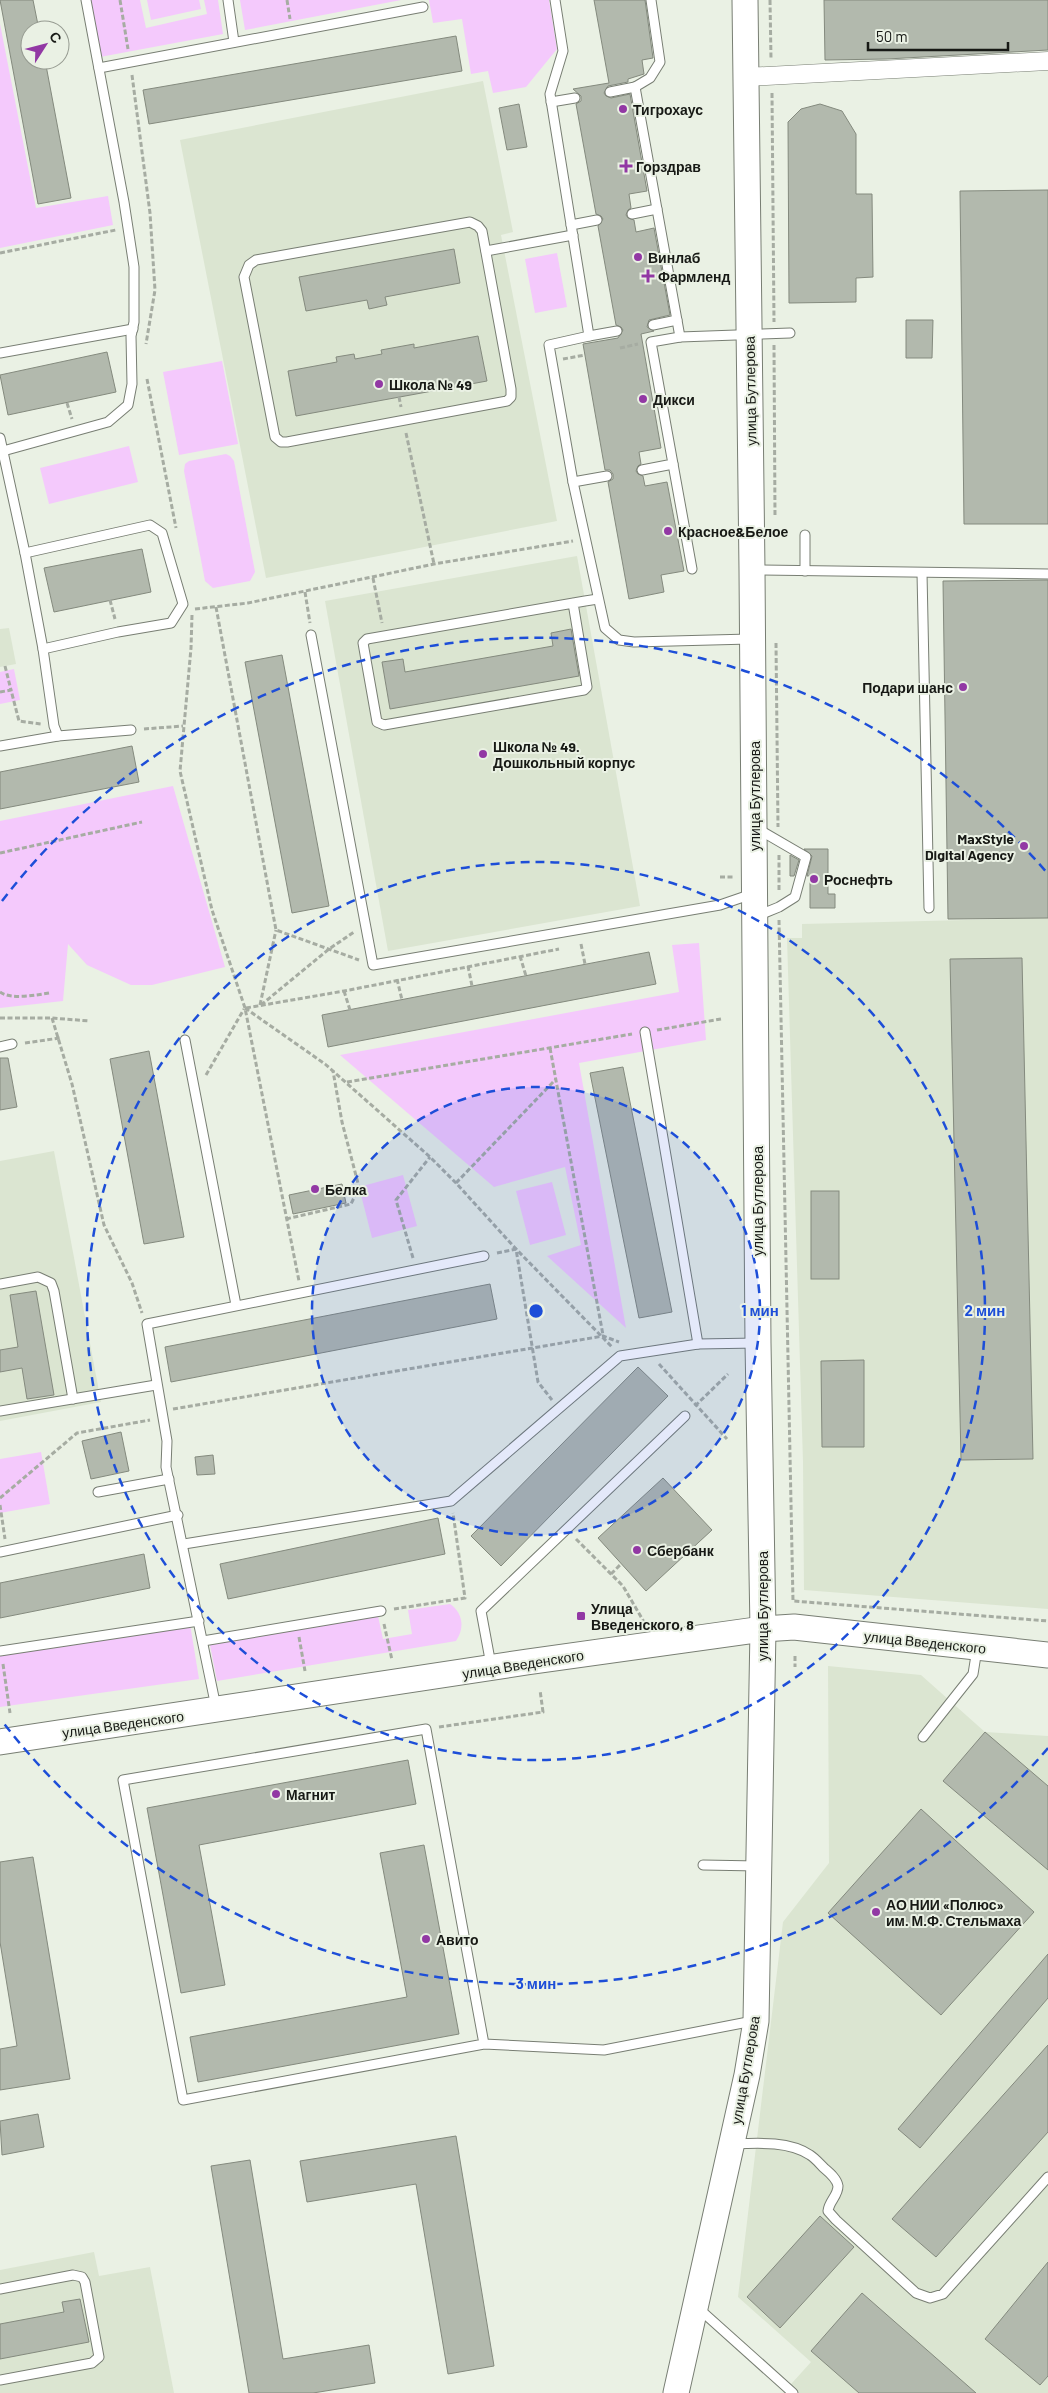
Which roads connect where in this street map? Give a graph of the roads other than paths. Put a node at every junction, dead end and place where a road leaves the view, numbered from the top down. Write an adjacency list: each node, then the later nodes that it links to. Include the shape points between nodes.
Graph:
1 (86, 0): 9 (lane)
2 (228, 0): 7 (lane)
3 (555, 0): 14 (lane, via 564,51 550,94)
4 (651, 0): 11 (lane, via 660,62 650,78)
5 (746, 0): 10 (street, улица Бутлерова)
6 (423, 7): 7 (lane)
7 (234, 42): 9 (lane)
8 (1048, 61): 10 (street)
9 (99, 68): 23 (lane, via 134,267)
10 (746, 78): 25 (street, улица Бутлерова)
11 (635, 88): 12 (lane); 15 (lane)
12 (610, 92)
13 (575, 98): 14 (lane)
14 (551, 102): 18 (lane)
15 (657, 210): 16 (lane); 21 (lane)
16 (632, 214)
17 (597, 220): 18 (lane)
18 (571, 225): 19 (lane)
19 (573, 235): 20 (lane); 27 (lane)
20 (486, 251): 20 (lane, via 511,397 503,403 287,442 275,437 244,277 256,260 470,222 482,231)
21 (677, 320): 22 (lane); 28 (lane)
22 (653, 325)
23 (133, 329): 29 (lane); 31 (lane, via 132,384 128,405 108,422)
24 (617, 331): 27 (lane)
25 (761, 333): 26 (lane); 28 (lane); 39 (street, улица Бутлерова)
26 (790, 333)
27 (589, 336): 35 (lane, via 549,345)
28 (680, 337): 32 (lane, via 651,342)
29 (0, 353)
30 (0, 438): 31 (lane)
31 (2, 451): 37 (lane)
32 (673, 464): 33 (lane); 38 (lane)
33 (642, 470)
34 (606, 476): 35 (lane)
35 (573, 482): 43 (lane)
36 (805, 535): 40 (lane)
37 (25, 553): 47 (lane); 47 (lane, via 150,525 162,533 183,604 171,623)
38 (692, 570)
39 (752, 570): 40 (lane); 46 (street, улица Бутлерова)
40 (805, 571): 41 (lane)
41 (922, 573): 42 (lane); 53 (lane)
42 (1048, 574)
43 (598, 599): 44 (lane); 46 (lane, via 605,628 619,640)
44 (573, 603): 44 (lane, via 586,689 384,725 377,722 363,643 368,639)
45 (312, 635): 52 (lane, via 373,965 720,904)
46 (764, 639): 51 (street, улица Бутлерова)
47 (43, 649): 49 (lane)
48 (131, 730): 49 (lane)
49 (58, 736): 50 (lane)
50 (0, 746)
51 (754, 826): 52 (street, улица Бутлерова); 52 (lane, via 806,857 795,897 779,907)
52 (754, 905): 61 (street, улица Бутлерова)
53 (929, 908)
54 (645, 1032): 62 (lane)
55 (185, 1040): 60 (lane)
56 (12, 1044): 57 (lane)
57 (0, 1047)
58 (484, 1256): 60 (lane)
59 (0, 1284): 64 (lane, via 38,1277 51,1284)
60 (236, 1305): 63 (lane, via 146,1324)
61 (758, 1343): 62 (lane); 74 (street, улица Бутлерова)
62 (698, 1344): 70 (lane, via 620,1356 451,1502)
63 (156, 1385): 64 (lane); 67 (lane, via 167,1441)
64 (73, 1399): 65 (lane)
65 (0, 1411)
66 (685, 1416): 79 (lane, via 481,1611)
67 (169, 1479): 68 (lane); 69 (lane)
68 (98, 1492)
69 (178, 1515): 70 (lane); 71 (lane)
70 (184, 1544): 73 (lane)
71 (3, 1552)
72 (381, 1611): 75 (lane)
73 (199, 1621): 75 (lane); 77 (lane)
74 (763, 1629): 76 (street, улица Введенского, via 794,1627); 79 (street, улица Введенского); 84 (street, улица Бутлерова)
75 (203, 1641): 80 (lane)
76 (977, 1648): 78 (street, улица Введенского); 81 (lane, via 973,1674)
77 (1, 1651)
78 (1048, 1655)
79 (492, 1669): 80 (street, улица Введенского)
80 (217, 1710): 82 (street, улица Введенского)
81 (922, 1737)
82 (0, 1742)
83 (703, 1864): 84 (lane)
84 (759, 1866): 85 (street, улица Бутлерова)
85 (756, 2021): 86 (lane, via 604,2050); 87 (street, улица Бутлерова)
86 (484, 2044): 86 (lane, via 426,1729 124,1780 183,2100)
87 (731, 2145): 88 (lane, via 756,2143 792,2147 810,2155 838,2184 828,2211 916,2293 930,2298 943,2294); 90 (street, улица Бутлерова)
88 (1048, 2177)
89 (0, 2289): 91 (lane, via 73,2274 82,2277 99,2357 92,2363)
90 (696, 2305): 92 (street, улица Бутлерова); 93 (lane)
91 (0, 2380)
92 (676, 2393)
93 (793, 2393)

